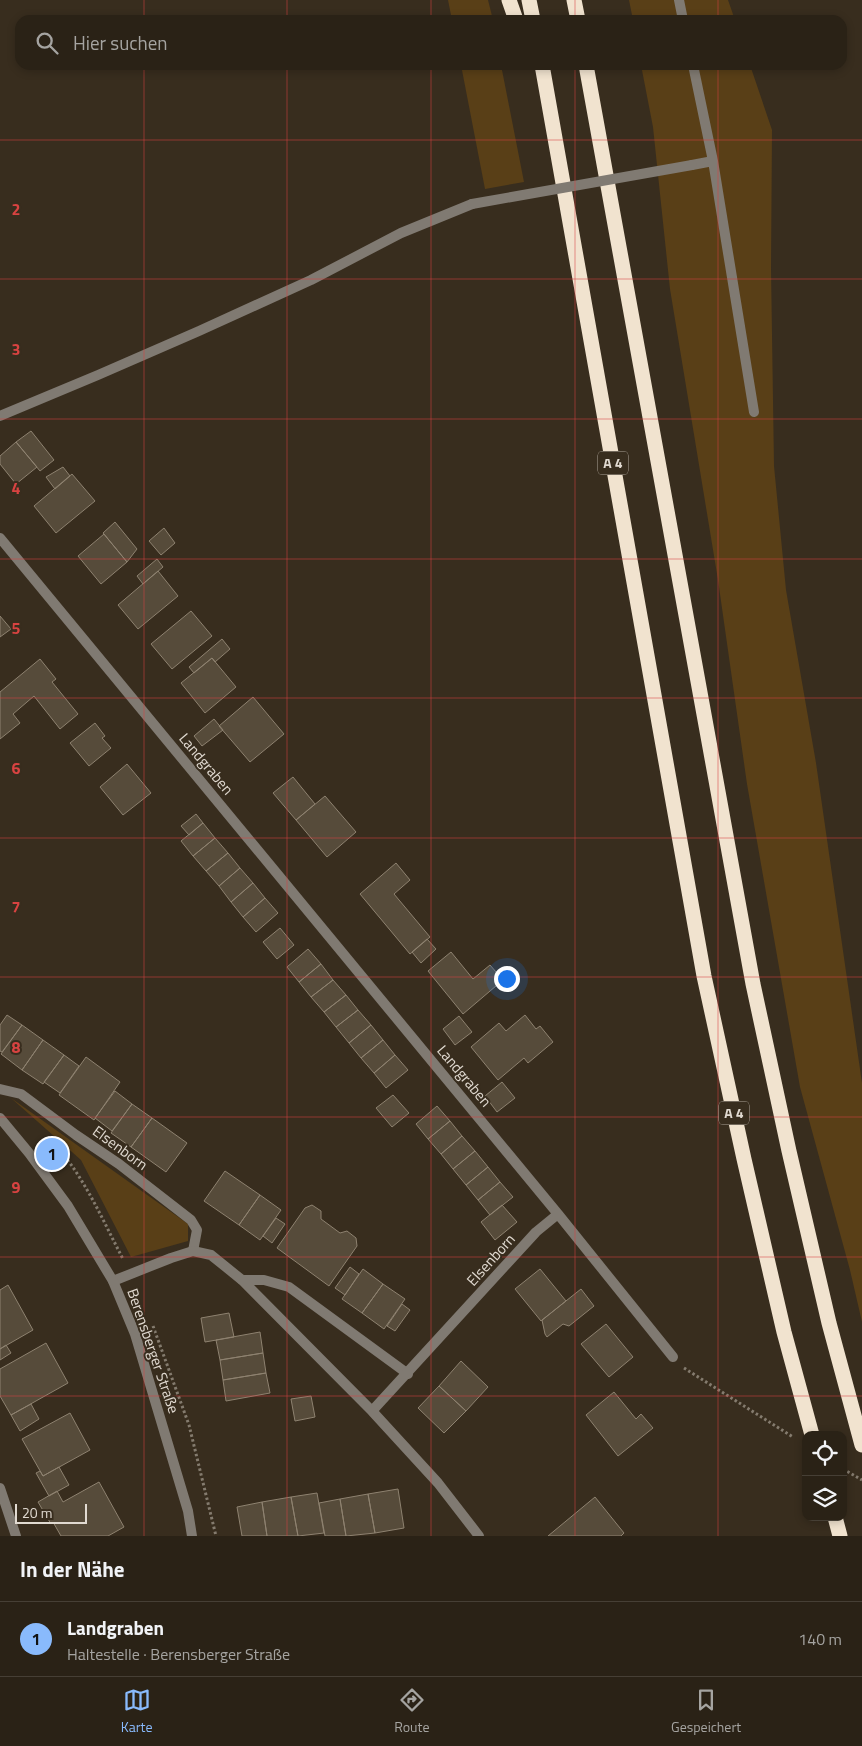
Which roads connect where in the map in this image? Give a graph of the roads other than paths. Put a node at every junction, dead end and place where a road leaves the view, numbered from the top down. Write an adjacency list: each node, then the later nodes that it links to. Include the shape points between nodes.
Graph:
1 (509, 0): 5 (highway)
2 (529, 0): 6 (highway)
3 (574, 0): 7 (highway)
4 (679, 0): 8 (street)
5 (514, 15)
6 (532, 15)
7 (577, 15)
8 (682, 15)
9 (533, 70): 13 (highway)
10 (543, 70): 13 (highway, A 4)
11 (587, 70): 28 (highway, via 753,984 825,1304)
12 (694, 70): 14 (street)
13 (556, 138): 27 (highway, A 4, via 704,976)
14 (713, 162): 15 (street); 16 (street, bridge, via 472,204 401,233 310,280 199,331)
15 (754, 412)
16 (0, 416)
17 (0, 538): 20 (street, Landgraben)
18 (0, 1089): 21 (street, Elsenborn, via 21,1094 191,1220 197,1230)
19 (0, 1118): 23 (street, Berensberger Straße, via 68,1206)
20 (558, 1214): 24 (street, Landgraben); 25 (street, Elsenborn, via 536,1232)
21 (193, 1251): 22 (street, via 212,1255); 23 (street)
22 (242, 1280): 25 (street, via 264,1280 289,1287); 26 (street)
23 (113, 1281): 32 (street, Berensberger Straße, via 140,1353 188,1511)
24 (673, 1357)
25 (408, 1374): 26 (street, Elsenborn)
26 (372, 1411): 33 (street, via 438,1483)
27 (804, 1431)
28 (862, 1445)
29 (0, 1488): 31 (street)
30 (836, 1521): 34 (highway)
31 (16, 1536)
32 (192, 1536)
33 (479, 1536)
34 (840, 1536)

